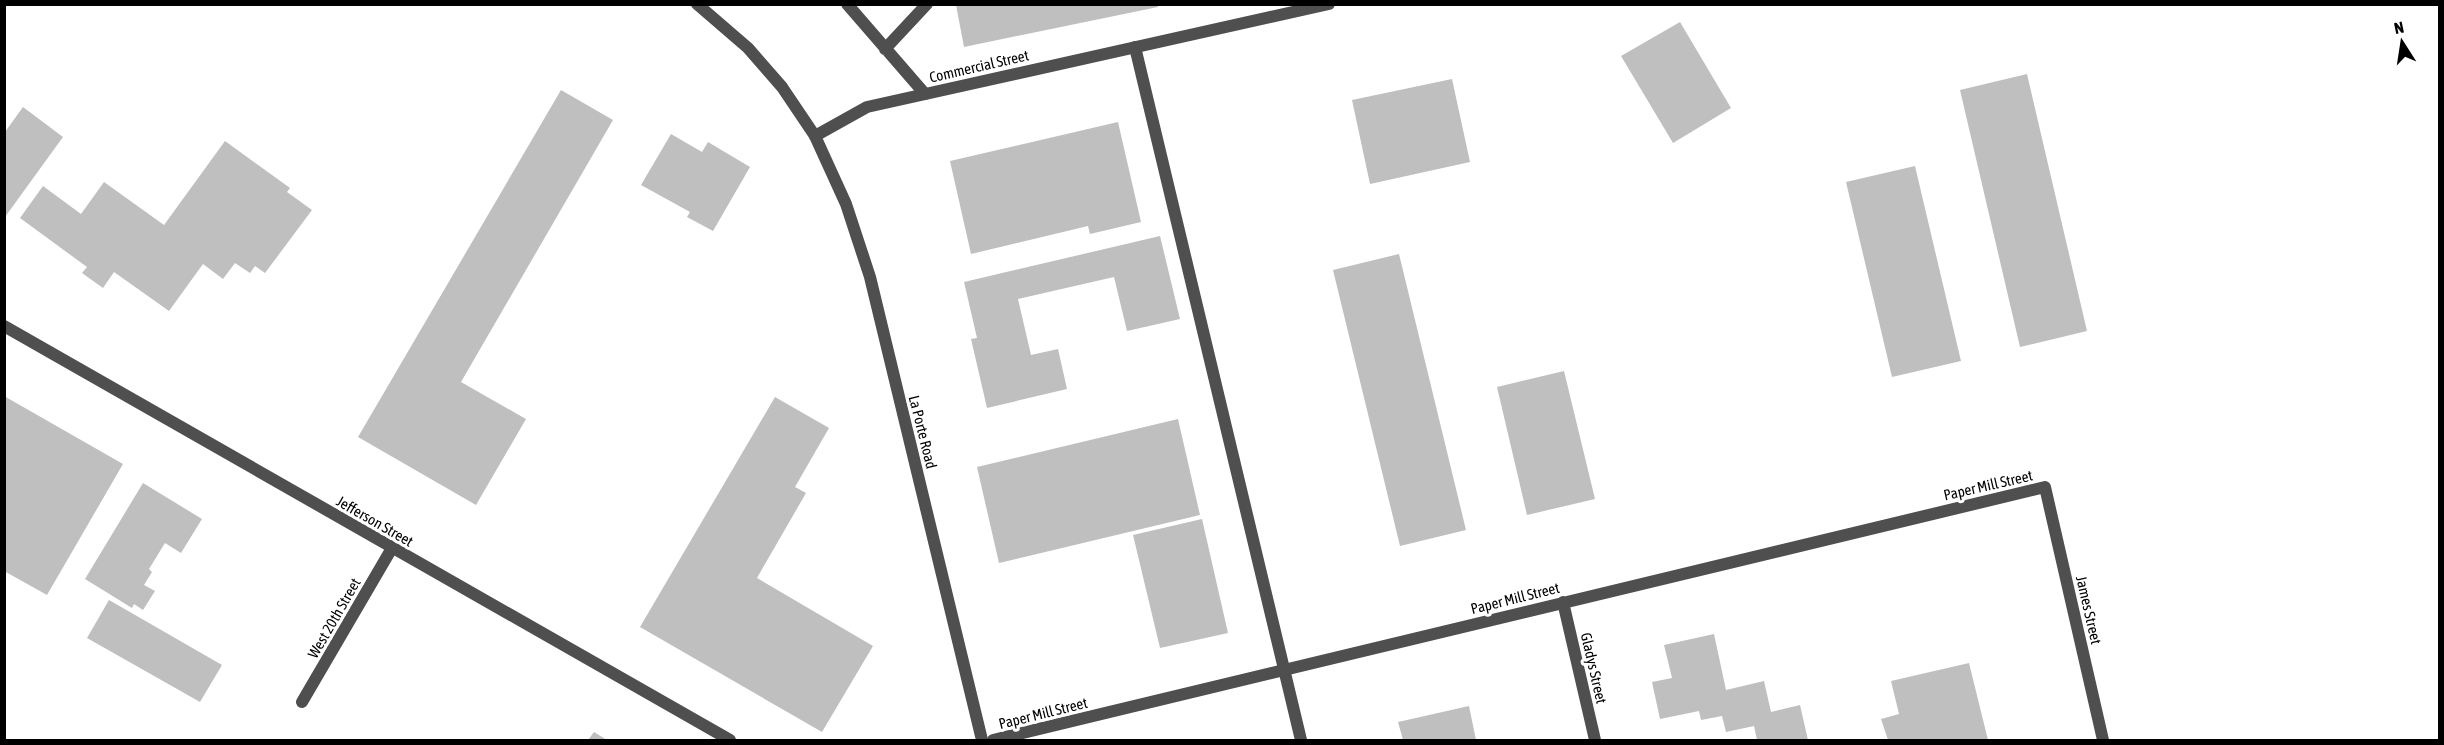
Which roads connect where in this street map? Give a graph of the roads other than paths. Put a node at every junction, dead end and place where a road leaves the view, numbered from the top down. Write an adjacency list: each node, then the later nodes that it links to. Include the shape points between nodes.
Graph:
1 (697, 4): 9 (street, via 748,48 782,87)
2 (847, 4): 7 (street)
3 (927, 4): 7 (street)
4 (1329, 4): 5 (street, Commercial Street)
5 (1299, 8): 6 (street, Commercial Street)
6 (1135, 46): 8 (street, Commercial Street); 14 (street)
7 (885, 49): 8 (street)
8 (925, 94): 9 (street, Commercial Street, via 867,107)
9 (815, 136): 17 (street, La Porte Road, via 846,204 870,277)
10 (4, 326): 12 (street, Jefferson Street)
11 (2045, 487): 13 (street, Paper Mill Street); 21 (street, James Street)
12 (392, 548): 15 (street, West 20th Street); 16 (street, Jefferson Street)
13 (1563, 602): 14 (street, Paper Mill Street); 20 (street, Gladys Street)
14 (1285, 669): 18 (street, Paper Mill Street); 19 (street)
15 (302, 702)
16 (730, 741)
17 (982, 741)
18 (993, 741)
19 (1301, 741)
20 (1595, 741)
21 (2103, 741)

